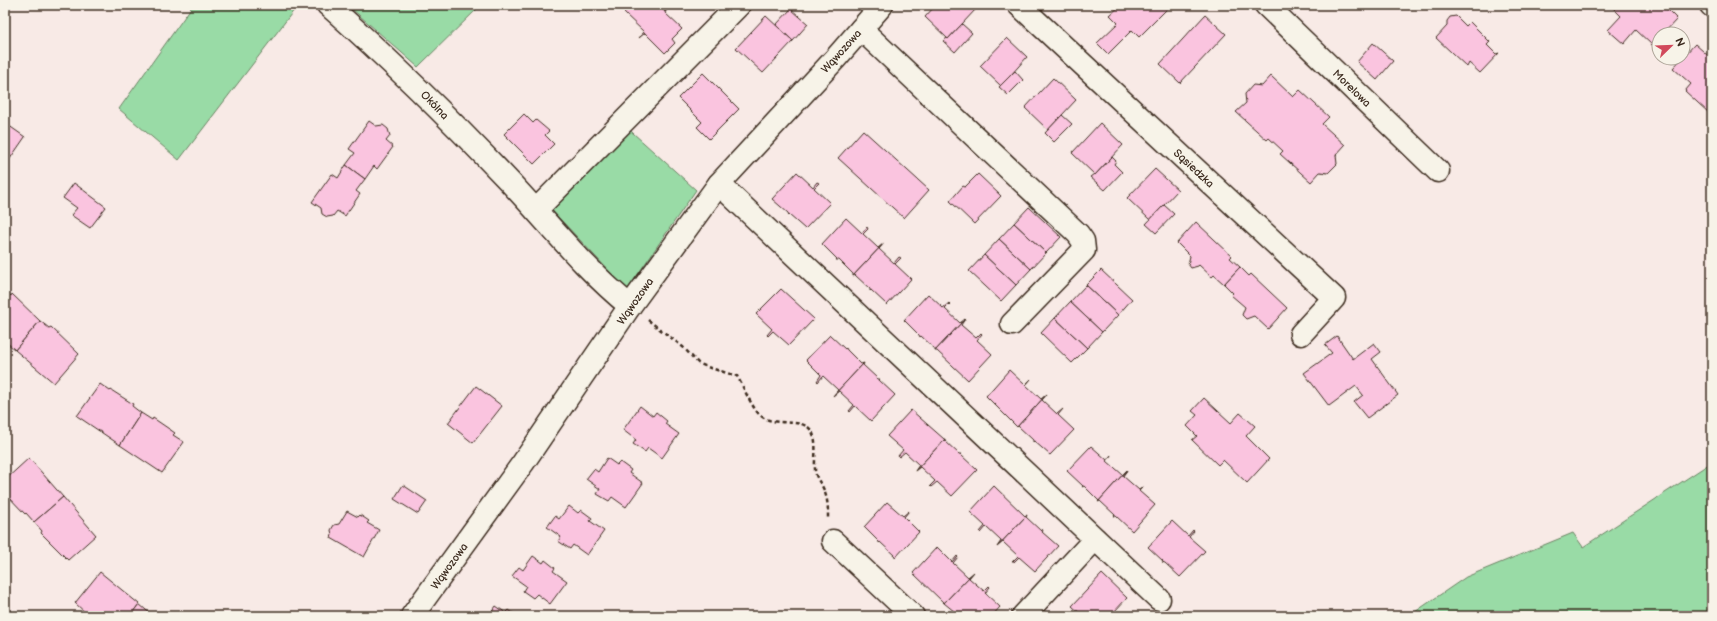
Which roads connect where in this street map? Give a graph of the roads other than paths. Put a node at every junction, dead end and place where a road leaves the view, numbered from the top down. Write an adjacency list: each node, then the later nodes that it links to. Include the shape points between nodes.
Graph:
1 (328, 5): 9 (street, Okólna, via 413,83)
2 (739, 5): 9 (street)
3 (882, 5): 6 (street, Wąwozowa)
4 (1019, 5): 12 (street, Sąsiedzka, via 1334,298)
5 (1266, 5): 7 (street, Morelowa)
6 (861, 29): 8 (street, Wąwozowa); 11 (street, via 1083,241 1084,250)
7 (1438, 171)
8 (719, 184): 10 (street, Wąwozowa); 13 (street)
9 (536, 210): 10 (street, Okólna, via 609,289)
10 (630, 306): 16 (street, Wąwozowa, via 523,463)
11 (1012, 324)
12 (1301, 334)
13 (1095, 539): 15 (street); 18 (street)
14 (833, 541): 17 (street)
15 (1159, 600)
16 (412, 616)
17 (913, 616)
18 (1023, 616)

